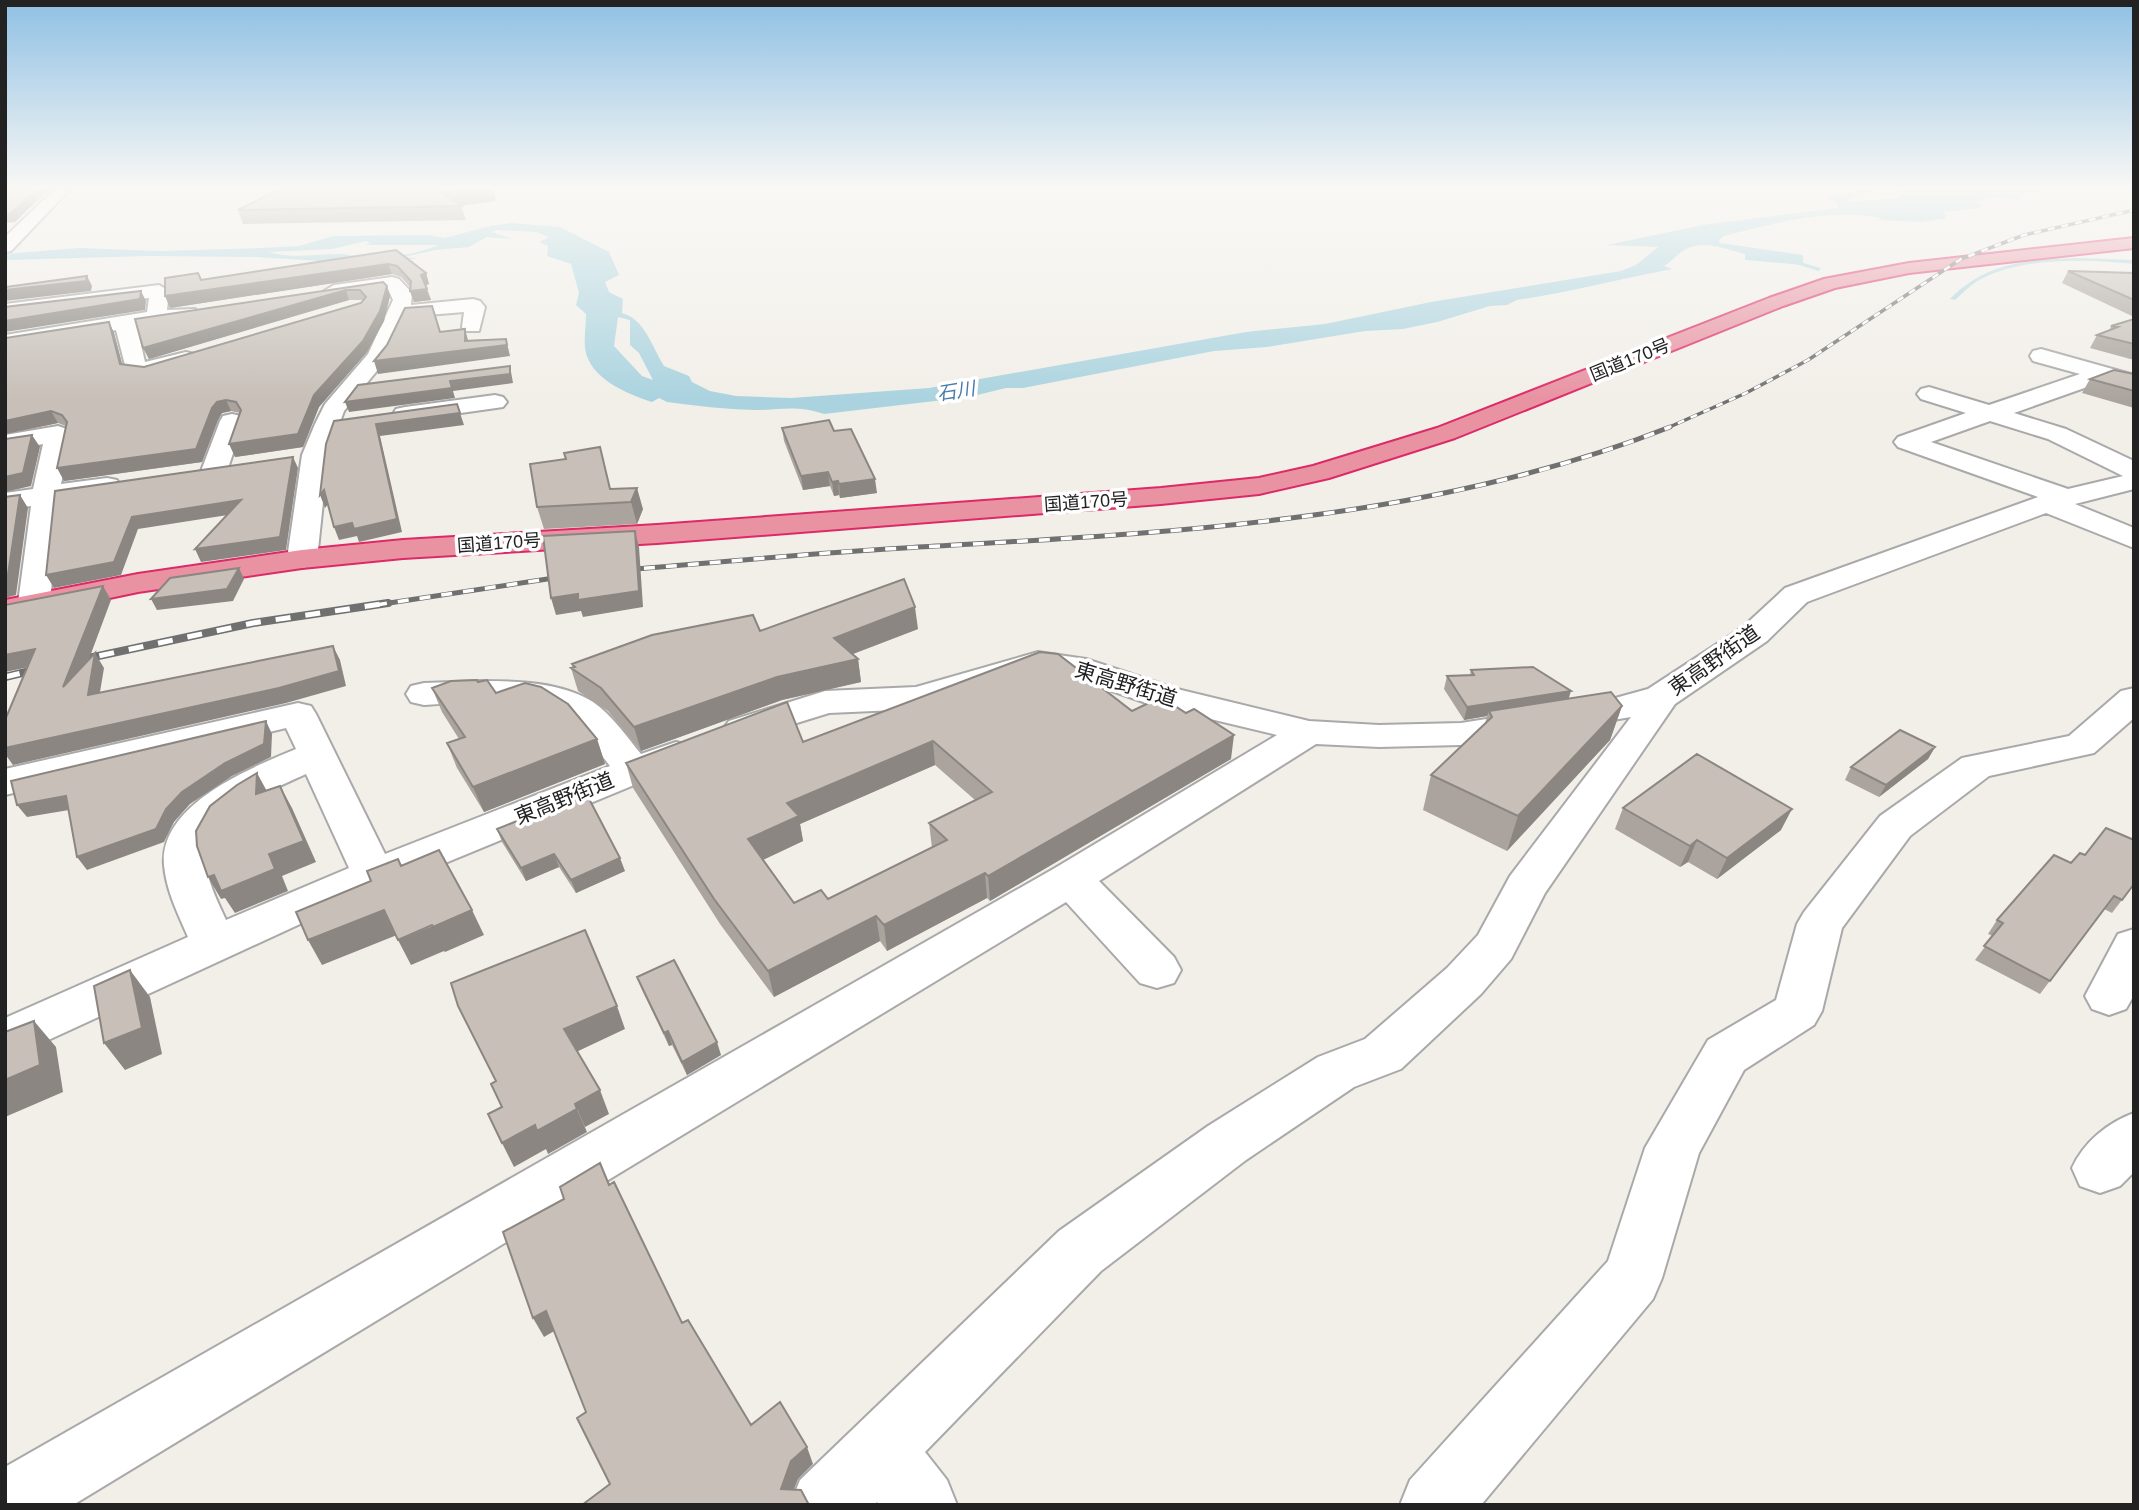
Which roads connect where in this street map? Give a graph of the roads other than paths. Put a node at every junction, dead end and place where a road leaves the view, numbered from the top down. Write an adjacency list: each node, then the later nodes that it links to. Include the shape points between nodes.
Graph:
1 (1986, 259): 32 (highway, 国道170号, via 1831,283 1446,433 1259,486)
2 (316, 294): 3 (street, via 392,283)
3 (401, 302): 4 (street); 8 (street, via 475,307 472,324); 15 (street, via 379,356)
4 (353, 308)
5 (5, 310): 7 (street, via 159,290 157,315)
6 (211, 310): 7 (street)
7 (130, 323): 9 (street); 10 (street, via 135,368 158,367)
8 (449, 323)
9 (5, 341)
10 (204, 354)
11 (2041, 356): 12 (street)
12 (2104, 373): 14 (street); 18 (street)
13 (381, 382): 15 (street)
14 (2134, 382)
15 (354, 386): 22 (street, via 333,409)
16 (1929, 394): 18 (street)
17 (495, 402): 19 (street, via 436,415)
18 (1987, 412): 25 (street, via 2057,434); 29 (street, via 1907,442)
19 (382, 417)
20 (232, 421): 24 (street)
21 (354, 421): 22 (street)
22 (327, 424): 32 (street, via 302,457)
23 (5, 443): 28 (street, via 58,434)
24 (214, 471)
25 (2134, 471)
26 (137, 481): 28 (street)
27 (2134, 481): 29 (street, 東高野街道)
28 (46, 494): 30 (street); 33 (street)
29 (2057, 500): 31 (street); 36 (street, 東高野街道, via 1796,595 1755,634)
30 (5, 501)
31 (2134, 539)
32 (302, 559): 33 (highway, 国道170号)
33 (34, 603): 34 (highway, 国道170号)
34 (5, 610)
35 (424, 694): 40 (street, via 493,692 565,702 581,710)
36 (1661, 696): 38 (street, 東高野街道, via 1611,711 1461,734); 49 (street, via 1525,887 1495,947 1464,981 1383,1054 1325,1079 1227,1143 1080,1251)
37 (2134, 699): 53 (street, via 2081,745 1976,767 1895,826 1820,924 1797,1011 1726,1055 1673,1148 1632,1278)
38 (1309, 732): 40 (street, 東高野街道, via 1165,696 1074,666 1038,662 918,698 825,702); 43 (street)
39 (318, 754): 41 (street, via 298,714); 42 (street); 44 (street, via 230,797 206,815 193,833 184,852 187,876)
40 (633, 770): 42 (street, 東高野街道)
41 (5, 782)
42 (374, 875): 44 (street, 東高野街道)
43 (1070, 879): 46 (street); 50 (street)
44 (214, 944): 48 (street, 東高野街道)
45 (2134, 946): 47 (street)
46 (1157, 970)
47 (2109, 996)
48 (5, 1040)
49 (881, 1450): 51 (street); 52 (street)
50 (7, 1505)
51 (825, 1505)
52 (922, 1505)
53 (1435, 1505)

